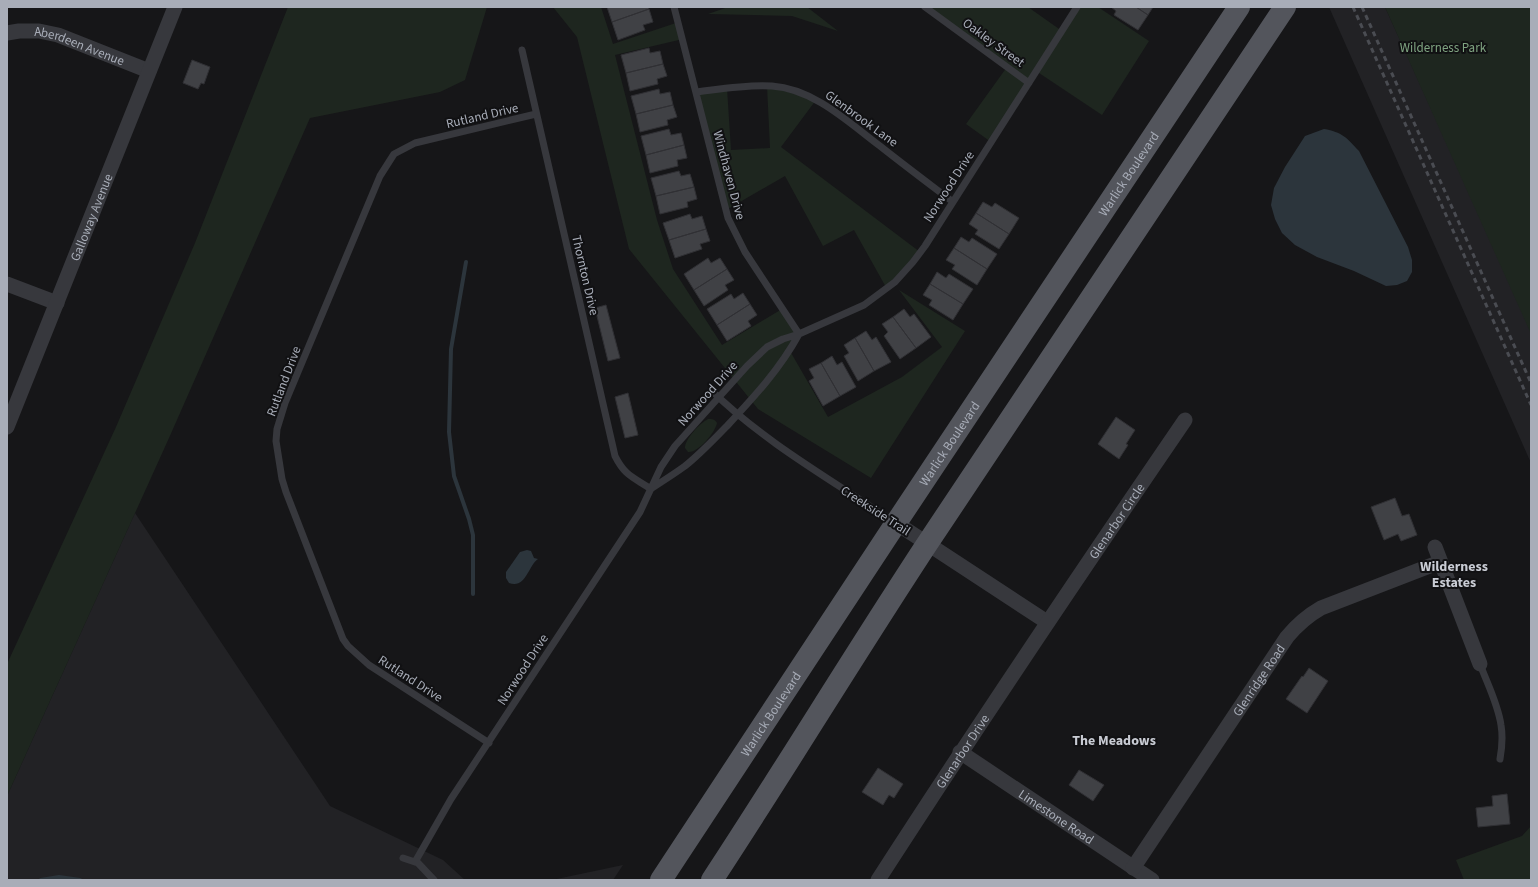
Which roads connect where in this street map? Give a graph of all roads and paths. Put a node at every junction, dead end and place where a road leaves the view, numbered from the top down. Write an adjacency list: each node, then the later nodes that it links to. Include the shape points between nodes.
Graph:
1 (175, 7): 9 (street, Galloway Avenue)
2 (674, 7): 11 (lane, Windhaven Drive)
3 (925, 7): 10 (lane, Oakley Street)
4 (1077, 7): 10 (lane, Norwood Drive)
5 (1239, 7): 23 (main road, Warlick Boulevard)
6 (1285, 7): 24 (main road)
7 (7, 33): 9 (street, Aberdeen Avenue, via 39,31 58,35)
8 (522, 50): 12 (lane, Thornton Drive)
9 (149, 71): 15 (street, Galloway Avenue)
10 (1029, 83): 13 (lane, Norwood Drive)
11 (696, 92): 13 (lane, Glenbrook Lane, via 772,86 808,95 841,116); 16 (lane, Windhaven Drive, via 722,200 733,229 745,252)
12 (536, 114): 22 (lane, Thornton Drive, via 615,456 626,473); 29 (lane, Rutland Drive, via 415,143 394,154 380,176 285,403 276,441 286,492 343,639 369,665)
13 (953, 202): 16 (lane, Norwood Drive, via 913,262 891,286 864,305)
14 (7, 284): 15 (street)
15 (57, 304): 21 (street, Galloway Avenue)
16 (799, 334): 18 (lane, Norwood Drive, via 767,347); 19 (lane, Norwood Drive, via 772,376)
17 (711, 390): 18 (lane, Creekside Trail)
18 (719, 398): 19 (lane, Creekside Trail); 22 (lane, Norwood Drive, via 675,446 661,467)
19 (738, 415): 22 (lane, Norwood Drive, via 685,466); 23 (lane, Creekside Trail, via 775,443)
20 (1185, 420): 27 (street, Glenarbor Circle)
21 (7, 427)
22 (652, 488): 29 (lane, Norwood Drive, via 640,512)
23 (896, 523): 24 (street, Creekside Trail); 36 (main road, Warlick Boulevard)
24 (928, 543): 27 (street, Creekside Trail); 37 (main road)
25 (1435, 547): 26 (street)
26 (1440, 562): 28 (street); 34 (street, Glenridge Road, via 1321,608 1297,624)
27 (1047, 622): 30 (street, Glenarbor Drive)
28 (1480, 664): 31 (lane, via 1501,725)
29 (489, 743): 33 (lane, Norwood Drive, via 451,799)
30 (960, 752): 34 (street, Limestone Road); 38 (street, Glenarbor Drive)
31 (1500, 759)
32 (403, 858): 33 (lane)
33 (415, 862): 35 (lane)
34 (1133, 868): 39 (street, Limestone Road)
35 (434, 880)
36 (661, 880)
37 (712, 880)
38 (878, 880)
39 (1152, 880)

